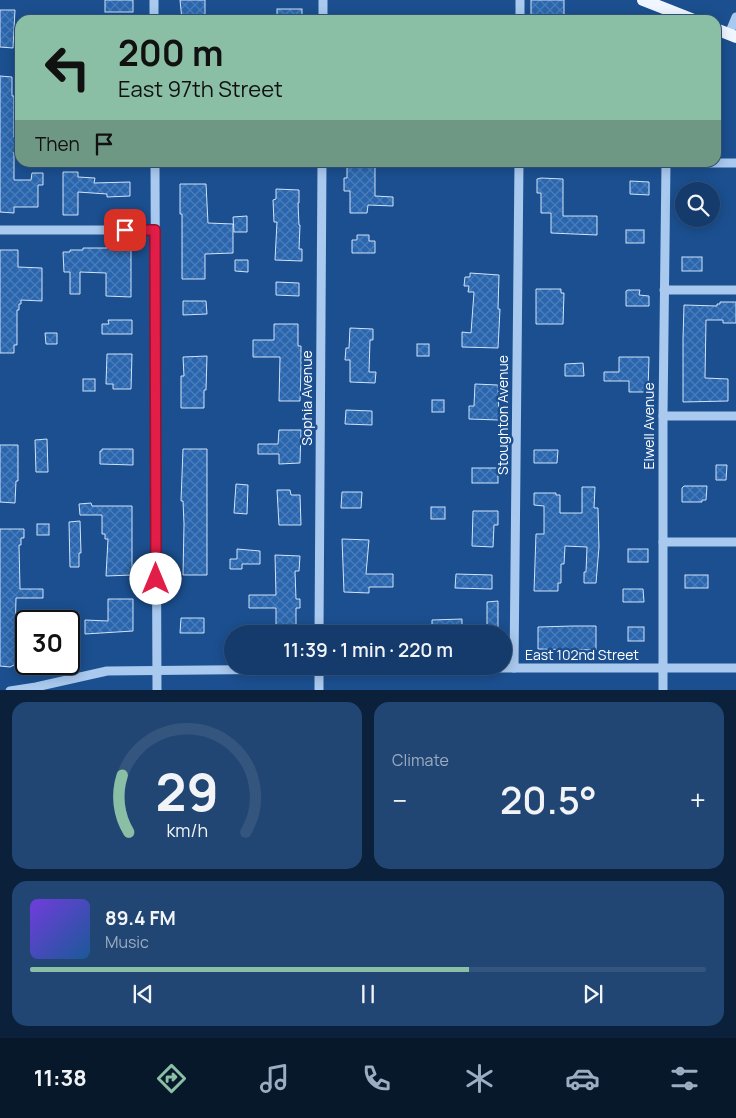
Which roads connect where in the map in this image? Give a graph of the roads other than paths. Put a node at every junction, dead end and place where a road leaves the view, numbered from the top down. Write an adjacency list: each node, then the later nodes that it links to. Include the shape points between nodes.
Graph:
1 (154, 0): 5 (street)
2 (323, 0): 6 (street)
3 (520, 0): 7 (street)
4 (643, 0): 8 (main road)
5 (154, 15)
6 (323, 15)
7 (520, 15)
8 (670, 15)
9 (736, 17): 11 (street)
10 (721, 31): 11 (main road)
11 (733, 36)
12 (721, 163): 13 (street)
13 (736, 163)
14 (155, 167): 19 (street)
15 (322, 167): 26 (street, Sophia Avenue)
16 (519, 167): 27 (street, Stoughton Avenue)
17 (666, 167): 20 (street, Elwell Avenue)
18 (0, 230): 19 (street)
19 (155, 230): 31 (street)
20 (664, 290): 21 (street); 22 (street, Elwell Avenue)
21 (736, 290)
22 (663, 416): 23 (street); 24 (street, Elwell Avenue)
23 (736, 416)
24 (663, 542): 25 (street); 28 (street, Elwell Avenue)
25 (736, 542)
26 (319, 625)
27 (514, 668): 28 (street, East 102nd Street)
28 (663, 668): 29 (street, East 102nd Street); 36 (street, Elwell Avenue)
29 (736, 668)
30 (224, 670): 31 (street, East 102nd Street)
31 (157, 671): 33 (street, East 102nd Street, via 107,670); 34 (street)
32 (319, 675): 35 (street)
33 (10, 690)
34 (157, 690)
35 (319, 690)
36 (663, 690)

